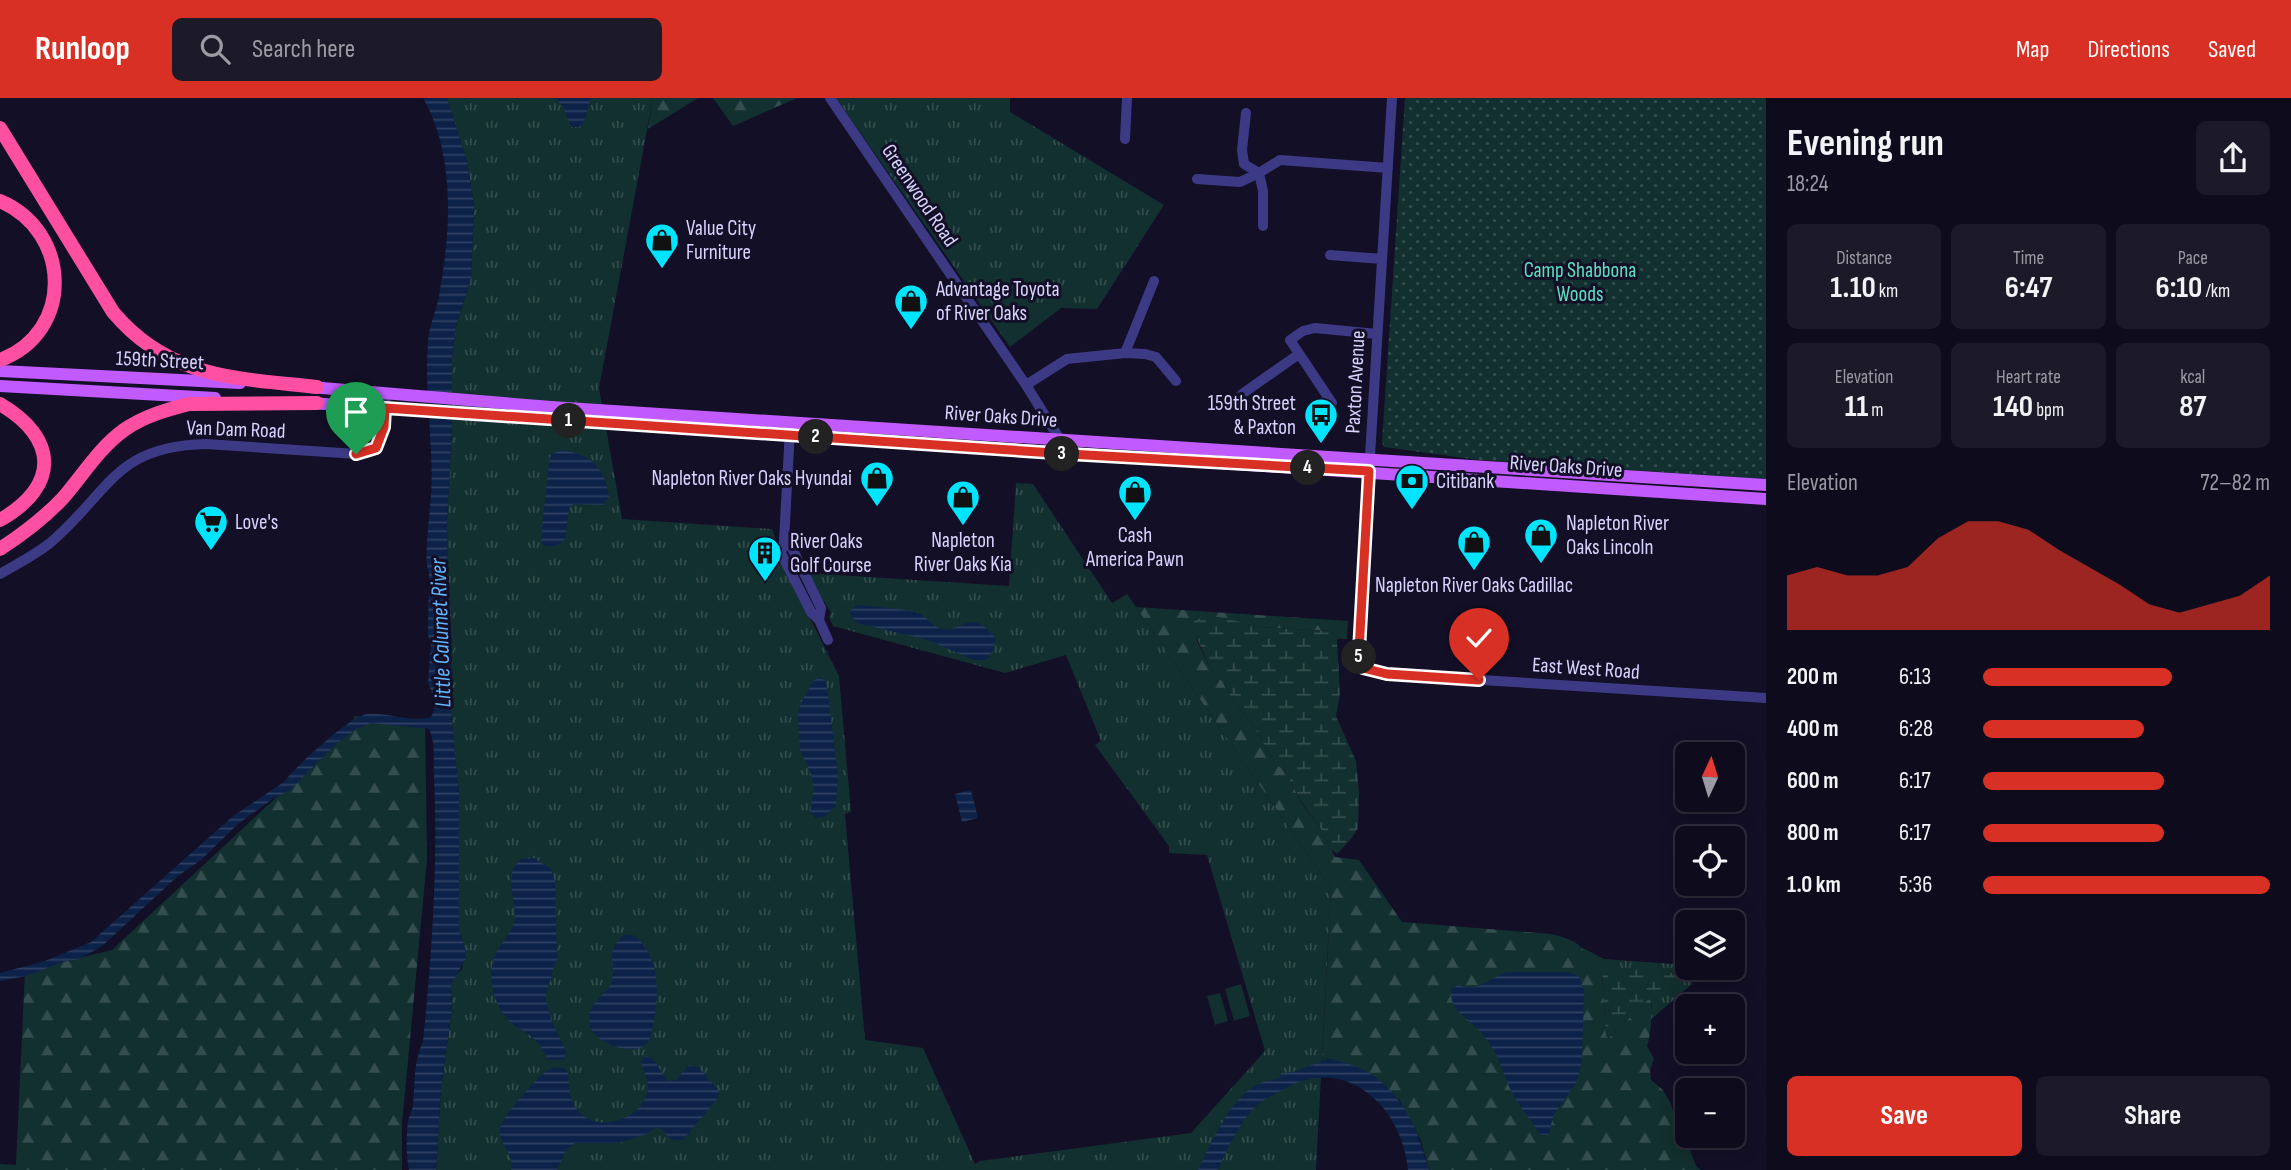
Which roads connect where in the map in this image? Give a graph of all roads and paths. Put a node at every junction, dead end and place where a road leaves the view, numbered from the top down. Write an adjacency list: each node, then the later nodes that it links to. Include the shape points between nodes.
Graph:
1 (830, 98): 21 (street, Greenwood Road)
2 (1127, 98): 6 (street)
3 (1392, 98): 7 (street, Paxton Avenue)
4 (1246, 113): 8 (street, via 1244,164)
5 (0, 128): 23 (highway, via 114,312 136,337 198,370)
6 (1125, 139)
7 (1388, 168): 8 (street, via 1279,160); 13 (street, Paxton Avenue)
8 (1259, 173): 9 (street, via 1240,182); 11 (street, via 1264,191)
9 (1197, 179)
10 (0, 201): 18 (highway, via 20,211 43,236 55,284 51,310 36,335)
11 (1263, 226)
12 (1330, 255): 13 (street)
13 (1382, 259): 15 (street, Paxton Avenue)
14 (1154, 281): 16 (street)
15 (1377, 334): 17 (street, via 1303,331 1290,340); 35 (street, Paxton Avenue)
16 (1125, 353): 20 (street, via 1156,357); 21 (street, via 1066,359)
17 (1299, 354): 25 (street); 27 (street)
18 (0, 360)
19 (0, 371): 23 (main road, 159th Street)
20 (1176, 381)
21 (1026, 385): 33 (street, Greenwood Road)
22 (0, 386): 26 (main road, 159th Street)
23 (317, 387): 24 (main road, River Oaks Drive)
24 (386, 394): 29 (street, Van Dam Road); 30 (main road, River Oaks Drive)
25 (1242, 394)
26 (317, 403): 29 (main road, River Oaks Drive); 39 (highway, via 189,404 139,421 108,443 43,518)
27 (1332, 403)
28 (0, 404): 38 (highway, via 34,432 44,467 30,497)
29 (385, 408): 30 (main road, River Oaks Drive); 40 (street, Van Dam Road, via 381,439 368,452 206,444 151,453 112,478 49,544)
30 (488, 409): 31 (main road, River Oaks Drive); 32 (main road, River Oaks Drive)
31 (791, 422): 32 (street); 33 (main road, River Oaks Drive)
32 (790, 436): 34 (main road, River Oaks Drive); 41 (street, via 781,553)
33 (1059, 439): 34 (street, Greenwood Road); 35 (main road, River Oaks Drive)
34 (1069, 454): 35 (main road, River Oaks Drive)
35 (1370, 465): 36 (main road, River Oaks Drive); 37 (main road, River Oaks Drive); 42 (street, Paxton Avenue, via 1359,651)
36 (1766, 485)
37 (1766, 499)
38 (0, 520)
39 (0, 549)
40 (0, 574)
41 (828, 640)
42 (1363, 668): 43 (street, East West Road, via 1387,674)
43 (1766, 698)

